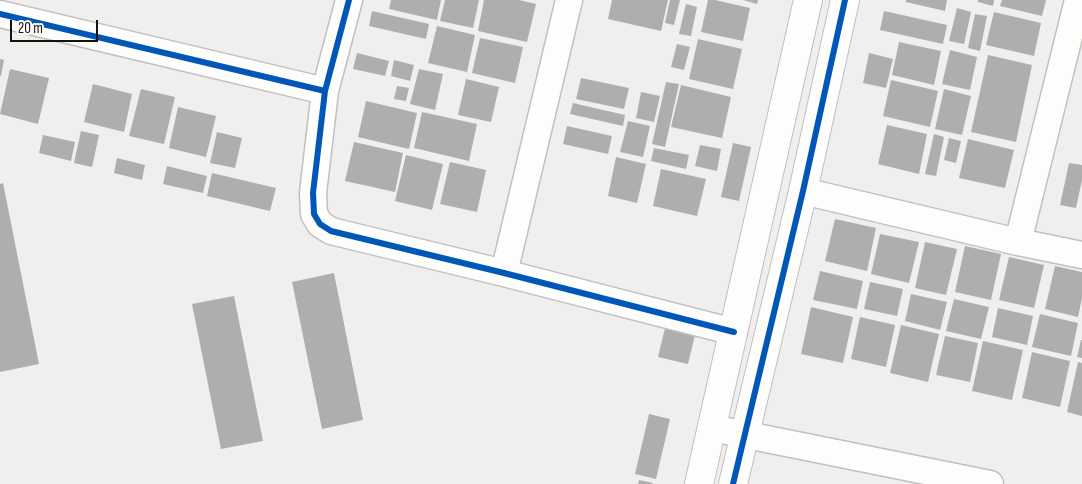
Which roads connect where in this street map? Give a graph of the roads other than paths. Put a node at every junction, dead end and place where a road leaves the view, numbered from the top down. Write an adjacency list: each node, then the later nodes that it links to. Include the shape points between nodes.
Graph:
1 (349, 0): 7 (street)
2 (569, 0): 11 (street)
3 (808, 0): 12 (street)
4 (845, 0): 8 (street)
5 (1078, 0): 9 (street)
6 (0, 14): 7 (street)
7 (325, 91): 11 (street, via 314,193 314,214 320,224 331,231)
8 (803, 191): 9 (street); 14 (street)
9 (1018, 242): 10 (street)
10 (1082, 255)
11 (504, 272): 12 (street)
12 (734, 332): 13 (street)
13 (712, 428): 14 (street); 15 (street)
14 (744, 434): 16 (street); 17 (street)
15 (699, 484)
16 (733, 484)
17 (990, 484)

